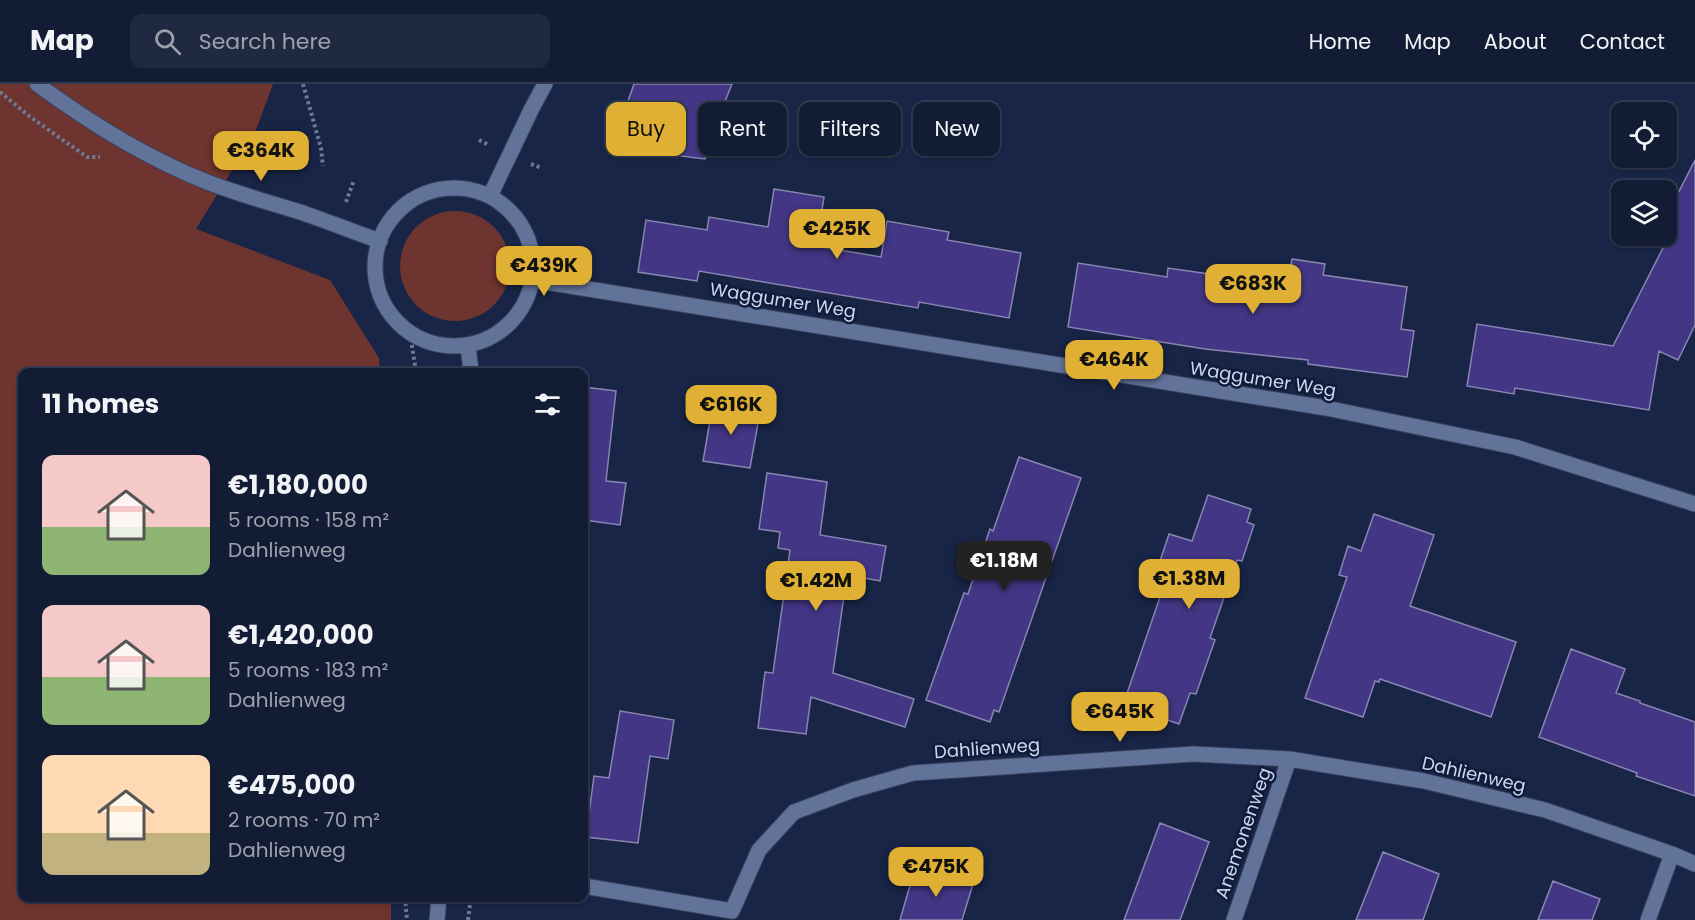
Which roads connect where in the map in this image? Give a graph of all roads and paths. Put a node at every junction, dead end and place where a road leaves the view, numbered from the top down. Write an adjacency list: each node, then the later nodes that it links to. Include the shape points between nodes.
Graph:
1 (37, 84): 8 (street, via 122,141 157,159 207,182)
2 (303, 84): 6 (path)
3 (545, 84): 7 (street)
4 (0, 92): 5 (path)
5 (87, 157)
6 (323, 166)
7 (490, 196): 8 (street, via 457,188 423,194 395,215); 9 (street, via 507,207 529,240)
8 (380, 242): 10 (street, via 378,285 395,320)
9 (533, 280): 11 (street, via 525,303 510,323 491,337); 14 (street, Waggumer Weg, via 1326,408 1515,447)
10 (410, 333): 11 (street, via 447,346); 12 (path)
11 (468, 345): 13 (street)
12 (415, 368)
13 (471, 368)
14 (1695, 504)
15 (1289, 759): 16 (street, Dahlienweg, via 1424,781 1545,810); 22 (street, Dahlienweg, via 1193,754 913,773 794,812 759,850); 26 (street, Anemonenweg)
16 (1672, 854): 17 (street, Dahlienweg); 27 (street)
17 (1695, 864)
18 (588, 887): 22 (street, Dahlienweg)
19 (405, 902): 23 (path)
20 (439, 902): 24 (street)
21 (470, 902): 25 (path)
22 (733, 916)
23 (407, 920)
24 (437, 920)
25 (468, 920)
26 (1234, 920)
27 (1648, 920)

